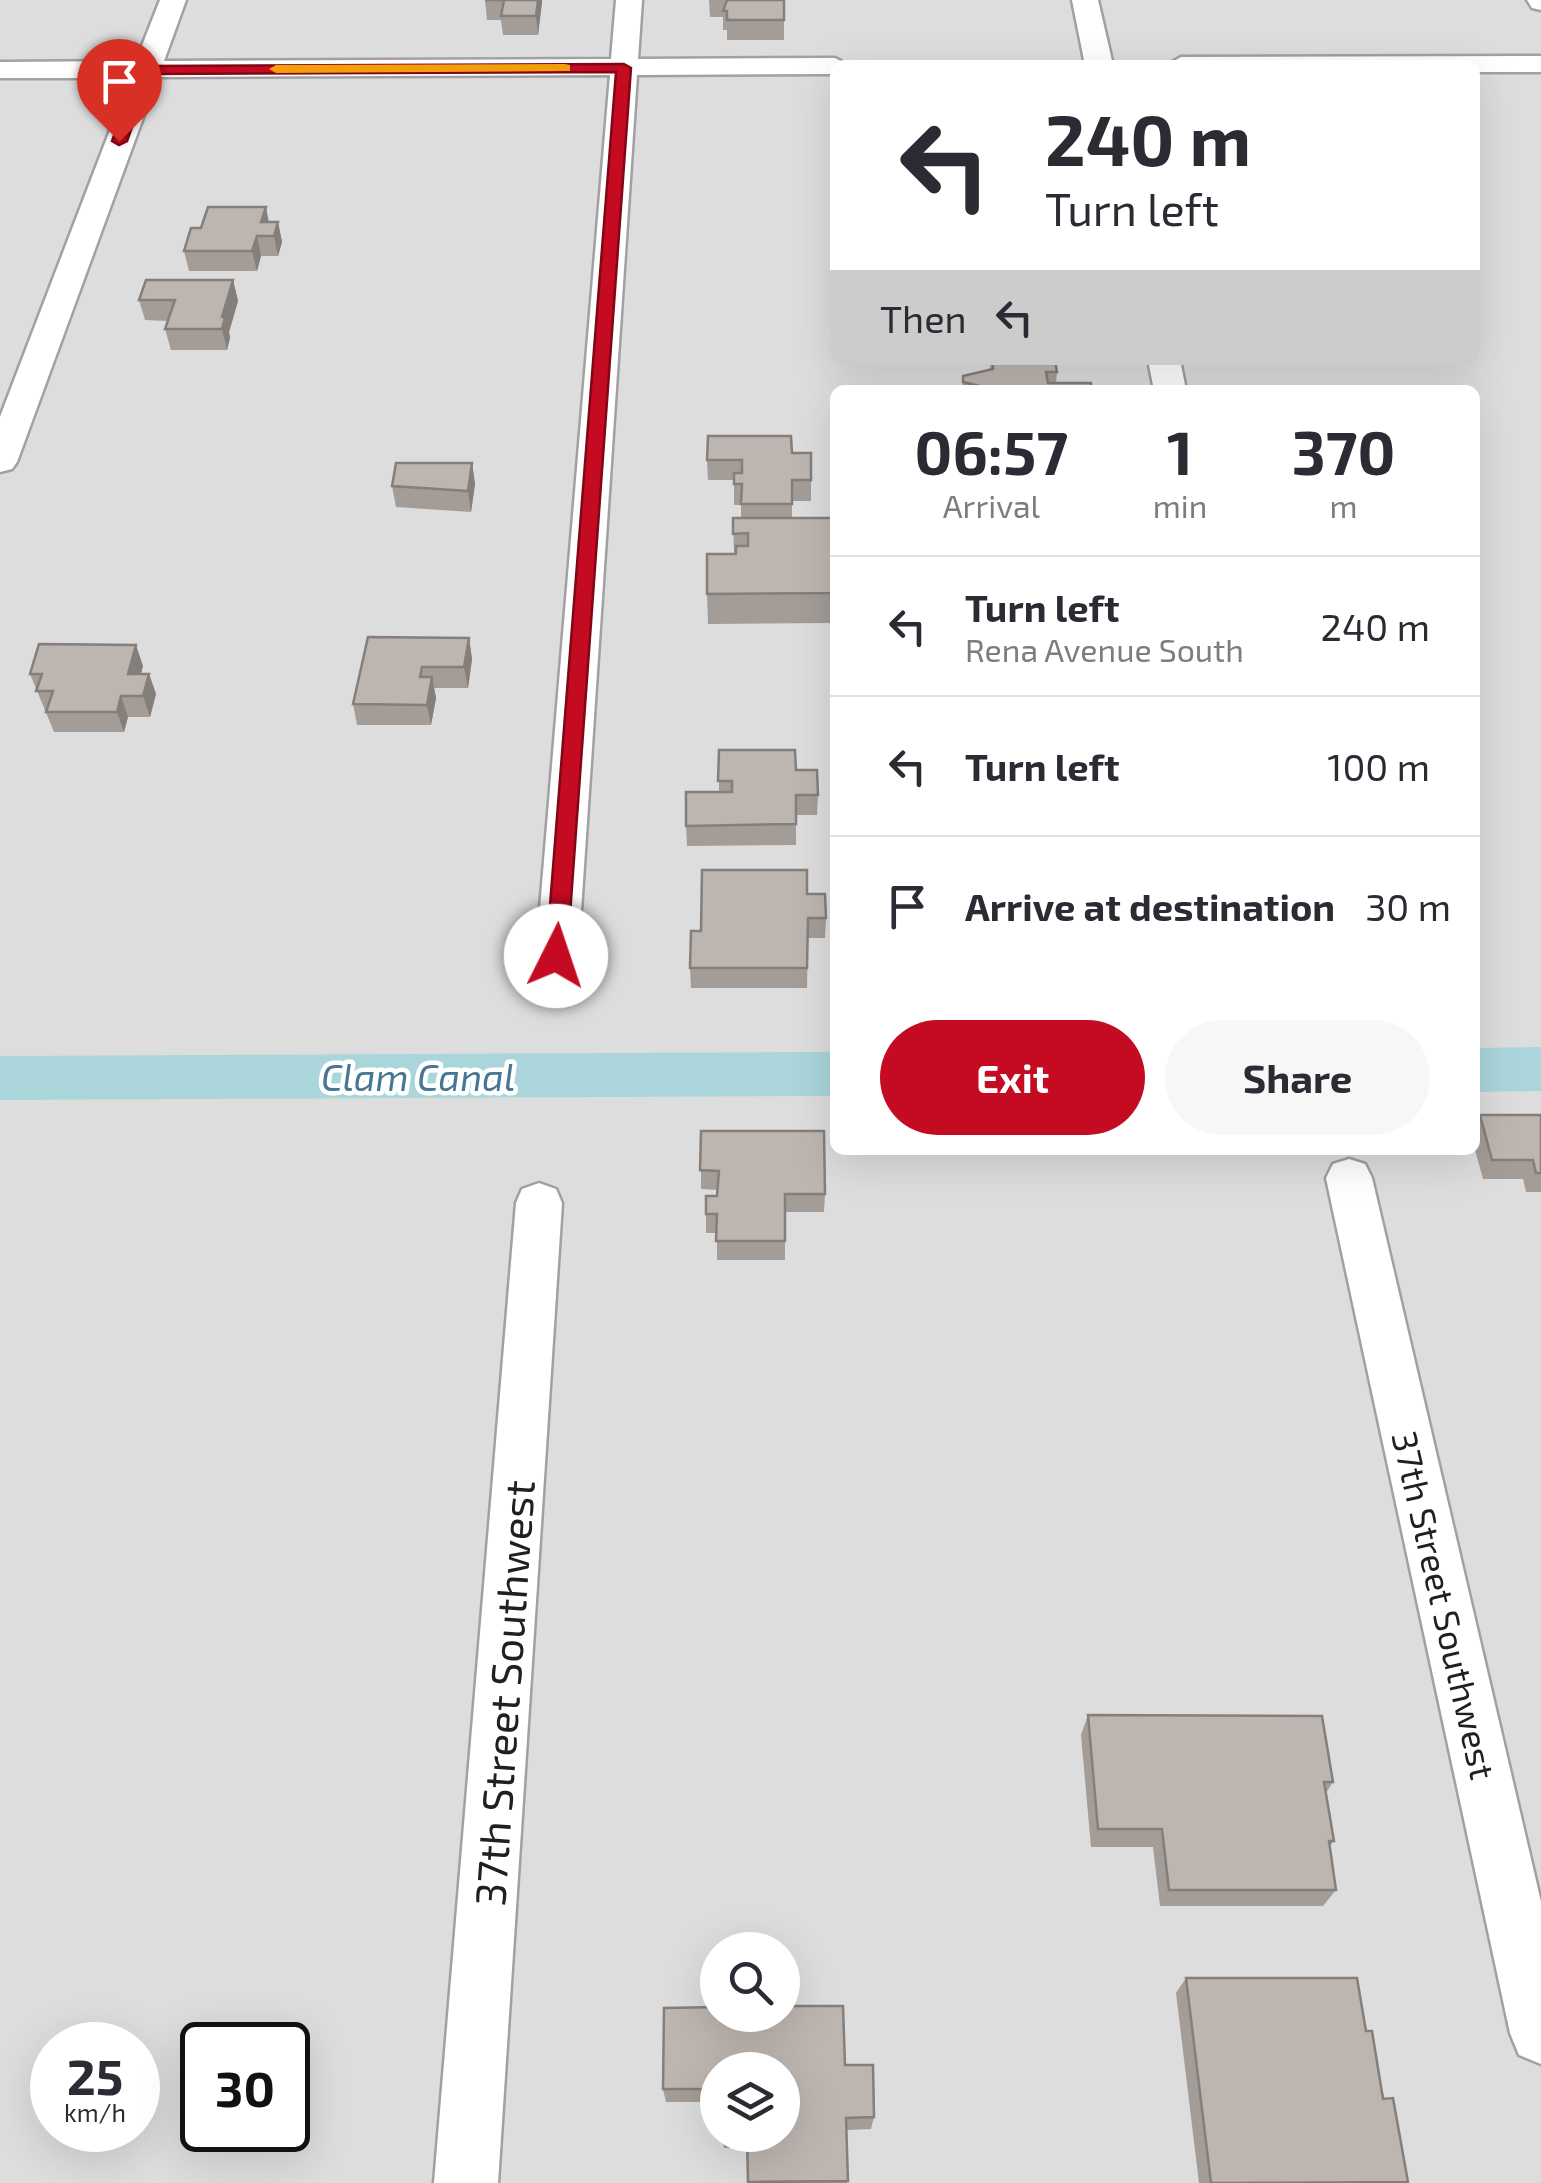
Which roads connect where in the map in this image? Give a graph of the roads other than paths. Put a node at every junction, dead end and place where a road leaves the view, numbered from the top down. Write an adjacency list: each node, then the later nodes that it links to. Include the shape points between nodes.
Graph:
1 (174, 0): 10 (street)
2 (629, 0): 8 (street)
3 (1085, 0): 4 (street)
4 (1099, 60)
5 (1480, 64): 6 (street)
6 (1541, 64)
7 (830, 66): 8 (street)
8 (624, 68): 10 (street); 12 (street)
9 (0, 70): 10 (street)
10 (146, 70): 11 (street)
11 (0, 462)
12 (556, 956)
13 (1350, 1178): 15 (street, 37th Street Southwest)
14 (539, 1203): 16 (street, 37th Street Southwest)
15 (1541, 2033)
16 (466, 2183)

